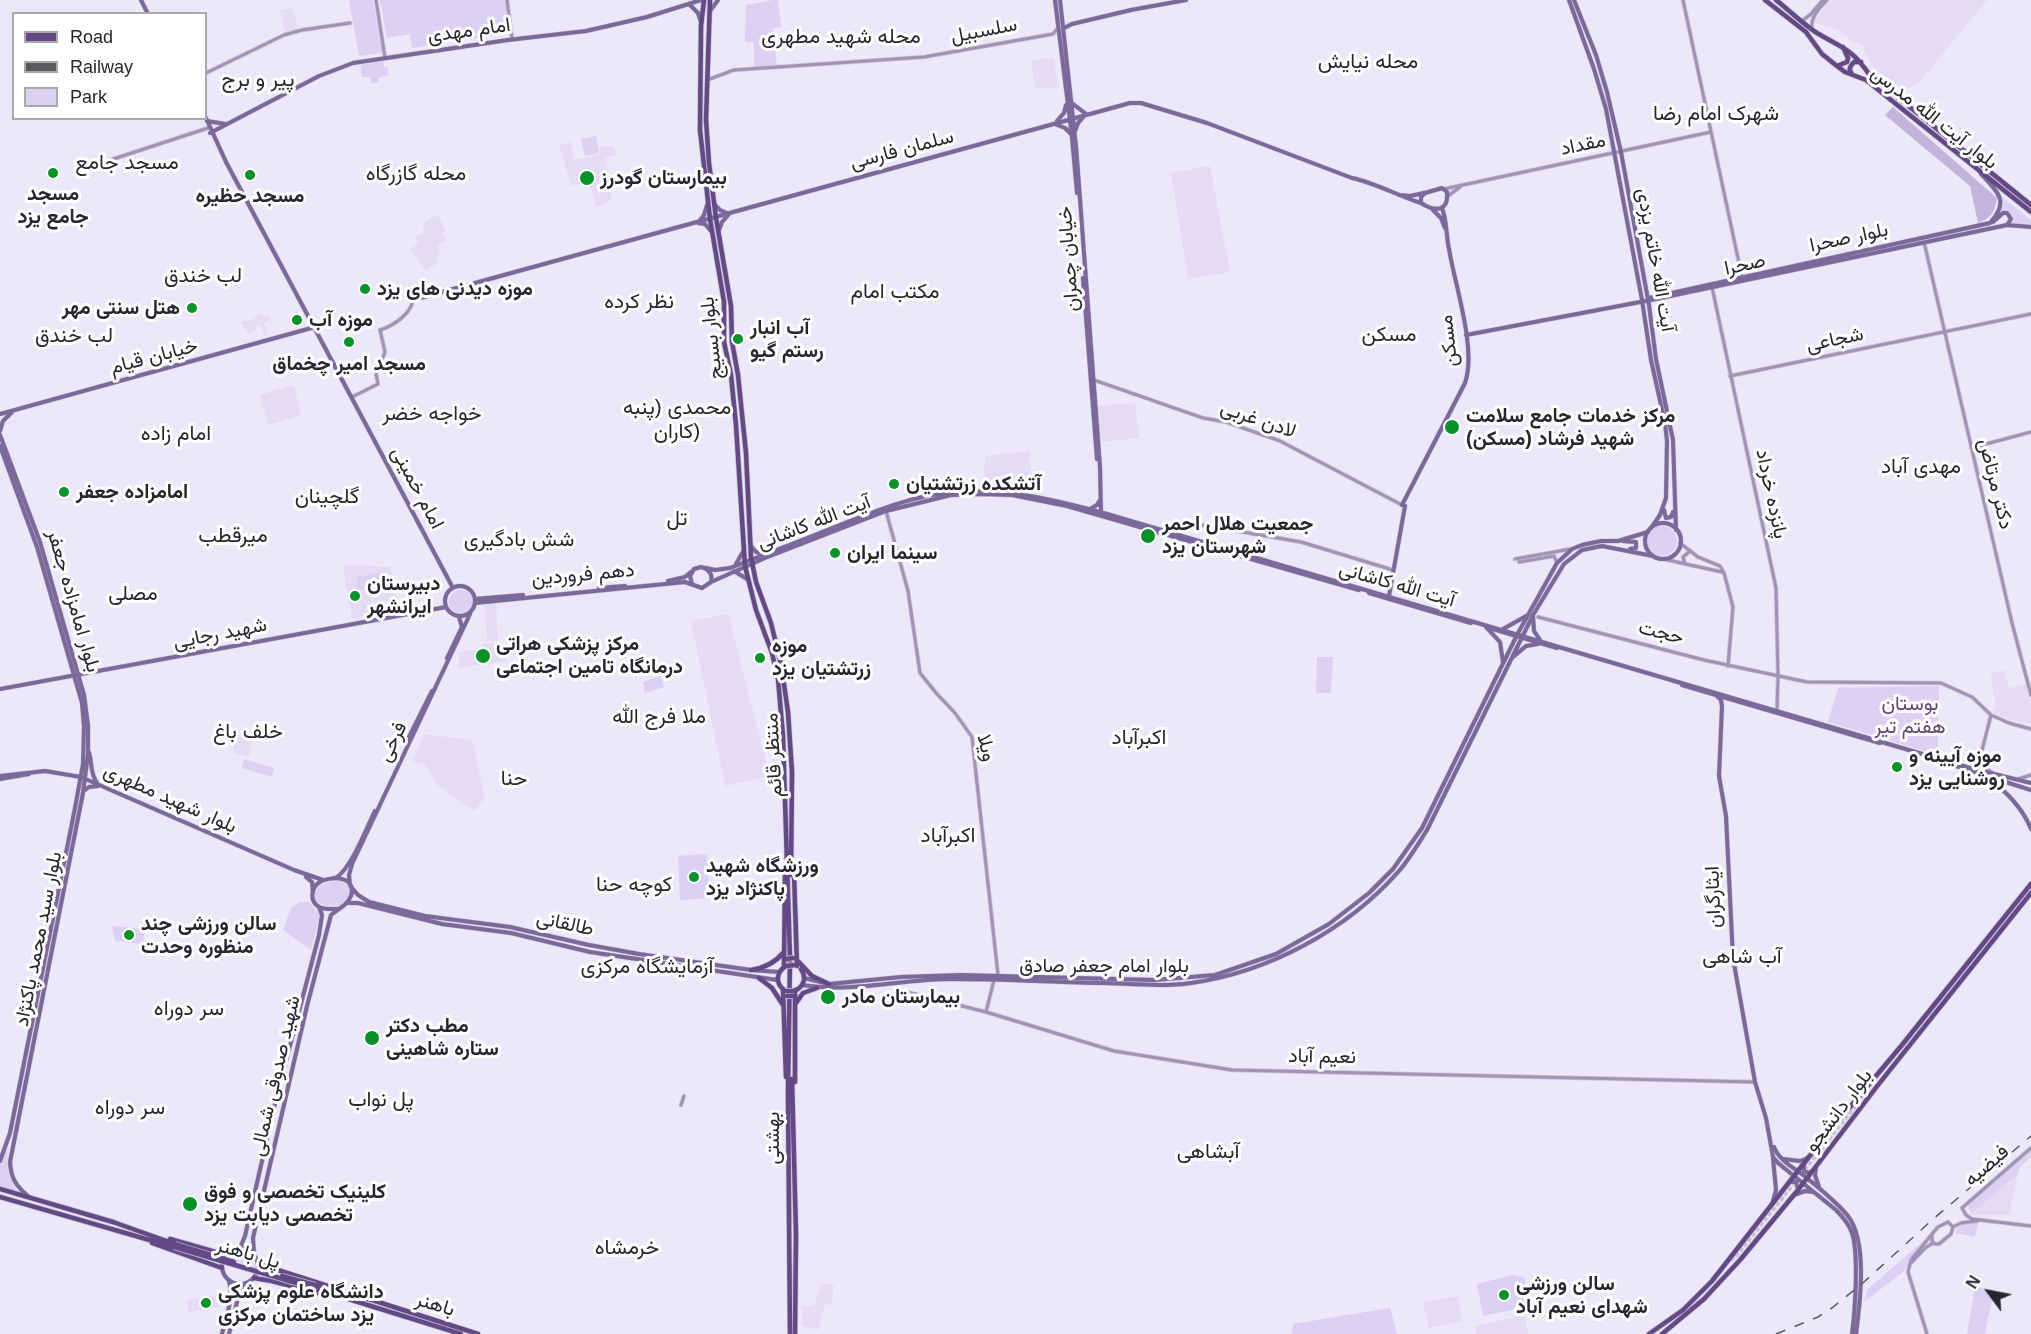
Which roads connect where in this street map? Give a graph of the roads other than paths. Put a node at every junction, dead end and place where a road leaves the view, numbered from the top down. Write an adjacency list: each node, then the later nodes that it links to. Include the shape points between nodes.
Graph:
1 (376, 0): 30 (street)
2 (507, 0): 27 (street)
3 (694, 0): 16 (main road)
4 (702, 0): 16 (main road, امام مهدی); 23 (main road)
5 (710, 0): 17 (main road)
6 (718, 0): 17 (main road)
7 (1055, 0): 24 (main road, خیابان چمران)
8 (1060, 0): 19 (main road, خیابان چمران)
9 (1186, 0): 22 (main road)
10 (1569, 0): 18 (main road, آیت الله خاتم یزدی)
11 (1574, 0): 18 (main road, آیت الله خاتم یزدی)
12 (1683, 0): 48 (street)
13 (1765, 0): 34 (main road, بلوار آیت الله مدرس, via 1806,32)
14 (1776, 0): 20 (main road, بلوار آیت الله مدرس)
15 (1825, 0): 20 (street); 25 (street, via 1813,16)
16 (689, 4): 23 (main road, via 698,13); 27 (main road, امام مهدی, via 586,32)
17 (709, 12): 33 (main road)
18 (1576, 12): 50 (main road, آیت الله خاتم یزدی, via 1607,92); 51 (main road, آیت الله خاتم یزدی, via 1601,89)
19 (1063, 20): 22 (main road); 24 (main road, خیابان چمران)
20 (1802, 21): 25 (main road, بلوار آیت الله مدرس)
21 (350, 23): 35 (street, via 284,35)
22 (1072, 24): 24 (main road)
23 (701, 26): 32 (main road)
24 (1061, 27): 26 (street); 28 (main road, خیابان چمران); 38 (main road, خیابان چمران)
25 (1812, 30): 29 (main road, بلوار آیت الله مدرس)
26 (1053, 34): 28 (street); 37 (street, سلسبیل, via 924,57 734,70)
27 (513, 39): 30 (main road, امام مهدی)
28 (1060, 41): 38 (main road, خیابان چمران)
29 (1843, 46): 31 (main road, بلوار آیت الله مدرس); 34 (main road, via 1847,62)
30 (385, 58): 40 (main road, امام مهدی, via 338,67)
31 (1861, 62): 36 (main road, via 1851,65); 66 (main road, بلوار آیت الله مدرس, via 1869,74)
32 (700, 65): 33 (main road); 52 (main road, via 700,130)
33 (708, 65): 37 (main road)
34 (1837, 66): 36 (main road, بلوار آیت الله مدرس)
35 (207, 73)
36 (1854, 75): 54 (main road, بلوار آیت الله مدرس, via 1866,80)
37 (707, 80): 52 (main road)
38 (1068, 88): 39 (main road, خیابان چمران)
39 (1069, 101): 41 (main road); 43 (main road, خیابان چمران); 46 (main road)
40 (249, 112): 45 (main road, امام مهدی); 47 (main road, امام مهدی)
41 (1086, 114): 43 (main road, سلمان فارسی); 49 (main road); 60 (main road, سلمان فارسی, via 1140,103 1207,123)
42 (207, 119): 45 (main road)
43 (1071, 119): 46 (main road, سلمان فارسی); 49 (main road, خیابان چمران)
44 (206, 120): 47 (main road, امام خمینی)
45 (226, 124): 47 (main road, امام مهدی)
46 (1054, 124): 49 (main road); 70 (main road, سلمان فارسی)
47 (212, 132): 53 (street); 95 (main road, امام خمینی)
48 (1711, 132): 50 (street, مقداد); 82 (street)
49 (1073, 136): 103 (main road, خیابان چمران); 116 (main road, خیابان چمران)
50 (1621, 152): 51 (street, مقداد); 56 (main road, آیت الله خاتم یزدی)
51 (1615, 154): 55 (street, مقداد); 58 (main road, آیت الله خاتم یزدی)
52 (706, 155): 64 (main road)
53 (88, 167)
54 (1975, 168): 69 (main road, بلوار آیت الله مدرس); 74 (main road, via 2000,196 2000,209)
55 (1462, 186): 57 (street, مقداد); 61 (street)
56 (1628, 188): 58 (main road); 62 (main road, آیت الله خاتم یزدی)
57 (1444, 189): 59 (main road); 61 (main road)
58 (1622, 190): 63 (main road, آیت الله خاتم یزدی)
59 (1425, 193): 60 (main road); 65 (main road)
60 (1393, 194): 65 (main road, سلمان فارسی)
61 (1448, 196): 67 (main road)
62 (1629, 197): 63 (main road); 86 (main road, آیت الله خاتم یزدی)
63 (1623, 199): 90 (main road, آیت الله خاتم یزدی)
64 (711, 202): 70 (main road); 71 (main road, بلوار بسیج); 72 (main road, بلوار بسیج); 73 (main road)
65 (1421, 203): 68 (main road, سلمان فارسی)
66 (2031, 205)
67 (1442, 208): 68 (main road); 77 (main road, مسکن)
68 (1433, 209): 77 (main road)
69 (2031, 212)
70 (729, 214): 71 (main road, سلمان فارسی); 78 (main road)
71 (716, 218): 72 (main road, سلمان فارسی); 78 (main road, بلوار بسیج)
72 (710, 219): 73 (main road, سلمان فارسی); 78 (main road, بلوار بسیج)
73 (698, 223): 78 (main road, via 705,224); 89 (main road, سلمان فارسی)
74 (1990, 223): 75 (main road, بلوار صحرا, via 2007,213 2011,219); 82 (main road, بلوار صحرا)
75 (2007, 225): 76 (main road, صحرا); 79 (main road, صحرا)
76 (2031, 227)
77 (1446, 231): 97 (main road, مسکن)
78 (716, 235): 80 (main road, بلوار بسیج); 81 (main road, بلوار بسیج)
79 (1924, 242): 82 (main road, صحرا); 96 (street, دکتر مرتاض)
80 (720, 276): 81 (main road); 84 (main road, بلوار بسیج)
81 (726, 276): 83 (main road, بلوار بسیج)
82 (1742, 279): 85 (main road, صحرا); 87 (main road, بلوار صحرا)
83 (727, 285): 84 (main road); 112 (main road, بلوار بسیج)
84 (721, 286): 111 (main road, بلوار بسیج)
85 (1712, 287): 87 (main road, صحرا); 102 (street, پانزده خرداد)
86 (1647, 290): 87 (main road); 88 (main road, آیت الله خاتم یزدی)
87 (1656, 297): 88 (main road, صحرا); 93 (main road)
88 (1648, 299): 90 (main road, صحرا); 93 (main road, آیت الله خاتم یزدی)
89 (413, 300): 104 (street, via 408,311 380,330 385,352 376,374 378,384)
90 (1642, 300): 91 (main road, صحرا); 92 (main road, آیت الله خاتم یزدی)
91 (1634, 302): 92 (main road); 97 (main road, صحرا)
92 (1643, 308): 99 (main road, آیت الله خاتم یزدی)
93 (1650, 311): 98 (main road, آیت الله خاتم یزدی)
94 (2031, 314): 96 (street, شجاعی)
95 (315, 327): 104 (main road, امام خمینی); 105 (main road, خیابان قیام)
96 (1945, 332): 102 (street, شجاعی); 110 (street, دکتر مرتاض)
97 (1466, 335): 117 (main road, مسکن, via 1469,363 1465,383)
98 (1655, 350): 99 (main road); 100 (main road, آیت الله خاتم یزدی)
99 (1649, 351): 101 (main road, آیت الله خاتم یزدی)
100 (1656, 359): 101 (main road); 119 (main road, آیت الله خاتم یزدی, via 1673,440)
101 (1651, 360): 118 (main road, آیت الله خاتم یزدی, via 1667,441)
102 (1730, 376): 172 (street, پانزده خرداد, via 1776,588)
103 (1094, 380): 117 (street, لادن غربی, via 1280,441); 122 (main road, خیابان چمران)
104 (352, 397): 152 (main road, امام خمینی)
105 (14, 410): 106 (main road, خیابان قیام); 108 (main road, via 6,416)
106 (0, 414)
107 (2031, 432): 110 (street)
108 (0, 433): 146 (main road, بلوار امامزاده جعفر, via 27,502)
109 (0, 446): 146 (main road, بلوار امامزاده جعفر)
110 (1971, 448): 178 (street, دکتر مرتاض)
111 (737, 453): 112 (main road); 114 (main road, بلوار بسیج)
112 (746, 453): 113 (main road, بلوار بسیج)
113 (746, 462): 114 (main road); 128 (main road, بلوار بسیج)
114 (738, 463): 129 (main road, بلوار بسیج)
115 (972, 493): 120 (main road, آیت الله کاشانی, via 1013,492); 121 (main road, آیت الله کاشانی); 122 (main road, آیت الله کاشانی, via 1019,496); 133 (main road, آیت الله کاشانی, via 952,492 897,505)
116 (1100, 500): 120 (main road); 122 (main road, خیابان چمران)
117 (1403, 506): 144 (main road, مسکن)
118 (1664, 506): 119 (main road, via 1664,516 1668,518); 124 (main road)
119 (1674, 506): 125 (main road, آیت الله خاتم یزدی)
120 (1090, 509): 122 (main road, آیت الله کاشانی)
121 (886, 511): 133 (main road, آیت الله کاشانی); 227 (street, ویلا, via 908,591 920,673 972,737)
122 (1102, 512): 153 (main road, آیت الله کاشانی)
123 (1202, 525): 144 (street, via 1301,542)
124 (1649, 530): 125 (main road, via 1663,524); 126 (main road); 134 (main road, via 1645,545)
125 (1676, 531): 127 (main road)
126 (1618, 541): 130 (main road, via 1591,542); 131 (main road, via 1636,542 1636,548)
127 (1680, 543): 132 (street); 135 (main road, via 1676,553)
128 (750, 544): 133 (main road); 137 (main road, بلوار بسیج)
129 (744, 549): 140 (main road, بلوار بسیج); 143 (main road)
130 (1572, 549): 136 (street); 139 (main road)
131 (1626, 549): 134 (main road); 159 (main road, via 1592,547 1571,557)
132 (1689, 552): 141 (street, via 1683,557); 147 (street, via 1720,566)
133 (765, 556): 137 (main road, آیت الله کاشانی); 148 (main road)
134 (1653, 556): 135 (main road)
135 (1663, 559): 141 (street)
136 (1515, 560)
137 (752, 561): 140 (main road, آیت الله کاشانی); 148 (main road, منتظر قائم)
138 (1520, 562): 139 (street, via 1554,556)
139 (1557, 563): 159 (main road)
140 (745, 564): 143 (main road, آیت الله کاشانی); 149 (main road, منتظر قائم)
141 (1686, 565): 147 (street)
142 (706, 568): 143 (main road, آیت الله کاشانی); 145 (main road, via 697,567); 150 (main road)
143 (734, 568): 149 (main road); 150 (main road, آیت الله کاشانی)
144 (1393, 570): 153 (main road, مسکن)
145 (692, 572): 151 (main road); 154 (main road, دهم فروردین, via 674,580)
146 (47, 573): 169 (main road, بلوار امامزاده جعفر)
147 (1724, 573): 170 (street, via 1733,607)
148 (755, 576): 155 (main road, منتظر قائم)
149 (747, 579): 157 (main road, منتظر قائم)
150 (711, 582): 151 (main road, via 702,588)
151 (692, 584): 154 (main road, دهم فروردین)
152 (453, 588): 154 (main road, via 467,588); 156 (main road, via 447,594)
153 (1388, 598): 163 (main road, آیت الله کاشانی); 164 (main road, آیت الله کاشانی)
154 (475, 601): 158 (main road)
155 (764, 607): 157 (main road); 161 (main road, منتظر قائم)
156 (446, 608): 160 (main road); 171 (main road, شهید رجایی)
157 (756, 610): 162 (main road, منتظر قائم)
158 (470, 614): 160 (main road); 209 (main road, فرخی, via 352,864)
159 (1533, 616): 164 (main road); 165 (main road); 166 (main road, via 1534,631); 170 (street, حجت)
160 (459, 617): 207 (main road, فرخی, via 462,627 349,863)
161 (769, 619): 162 (main road); 206 (main road, منتظر قائم, via 782,664 788,712 792,772)
162 (760, 621): 206 (main road, منتظر قائم, via 772,653 781,705)
163 (1486, 627): 165 (main road, آیت الله کاشانی); 168 (main road, via 1500,642)
164 (1502, 629): 165 (main road, آیت الله کاشانی)
165 (1520, 636): 166 (main road, آیت الله کاشانی); 167 (main road, بلوار امام جعفر صادق); 168 (main road, بلوار امام جعفر صادق)
166 (1542, 642): 167 (main road, via 1526,646); 177 (main road, آیت الله کاشانی); 182 (main road, آیت الله کاشانی)
167 (1511, 659): 189 (main road, بلوار امام جعفر صادق)
168 (1503, 664): 188 (main road, بلوار امام جعفر صادق)
169 (74, 666): 171 (main road); 173 (main road); 174 (main road, بلوار امامزاده جعفر)
170 (1728, 666): 172 (street, حجت)
171 (87, 674): 174 (main road, شهید رجایی); 175 (main road)
172 (1778, 676): 182 (street, پانزده خرداد); 183 (street, حجت, via 1807,682 1941,683 1972,697)
173 (67, 678): 174 (main road, شهید رجایی); 176 (main road, شهید رجایی)
174 (76, 678): 175 (main road, بلوار امامزاده جعفر); 187 (main road, بلوار امامزاده جعفر, via 83,710)
175 (82, 684): 186 (main road, بلوار امامزاده جعفر, via 88,711)
176 (0, 689)
177 (1715, 695): 179 (main road, آیت الله کاشانی); 184 (main road, ایثارگران, via 1722,702)
178 (2031, 695)
179 (1724, 698): 180 (main road, آیت الله کاشانی); 181 (main road, ایثارگران)
180 (1732, 700): 181 (main road); 192 (main road, آیت الله کاشانی)
181 (1724, 709): 184 (main road, ایثارگران)
182 (1777, 710): 193 (main road, آیت الله کاشانی)
183 (1991, 715): 185 (street); 193 (street, via 1979,762)
184 (1722, 720): 245 (main road, ایثارگران, via 1719,776 1726,816 1732,944)
185 (2031, 729)
186 (88, 750): 197 (main road, بلوار امامزاده جعفر); 200 (main road, via 92,774)
187 (82, 764): 195 (main road); 197 (main road, بلوار امامزاده جعفر)
188 (1453, 764): 189 (main road); 190 (main road, بلوار امام جعفر صادق)
189 (1459, 765): 191 (main road, بلوار امام جعفر صادق)
190 (1450, 770): 191 (main road); 231 (main road, بلوار امام جعفر صادق, via 1421,829 1393,869 1347,911 1289,948 1215,975 1189,978)
191 (1455, 773): 231 (main road, بلوار امام جعفر صادق, via 1427,830 1398,872 1353,914 1277,958 1230,975 1170,985)
192 (1986, 775): 202 (main road, آیت الله کاشانی); 204 (main road, via 2008,794)
193 (1998, 775): 198 (main road, آیت الله کاشانی)
194 (2031, 775): 198 (street)
195 (73, 776): 196 (main road, بلوار شهید مطهری, via 47,773); 197 (main road, بلوار شهید مطهری); 201 (main road)
196 (0, 778)
197 (83, 779): 200 (main road, بلوار شهید مطهری); 201 (main road, بلوار سید محمد پاکنژاد); 203 (main road, بلوار سید محمد پاکنژاد)
198 (2017, 780): 199 (main road, آیت الله کاشانی)
199 (2031, 783)
200 (99, 785): 203 (main road, via 88,787); 208 (main road, بلوار شهید مطهری); 211 (main road, بلوار شهید مطهری, via 305,876 312,882)
201 (80, 786): 205 (main road, بلوار سید محمد پاکنژاد)
202 (2031, 790)
203 (83, 793): 205 (main road, بلوار سید محمد پاکنژاد)
204 (2031, 829)
205 (71, 844): 249 (main road, بلوار سید محمد پاکنژاد)
206 (789, 867): 219 (main road, منتظر قائم); 220 (main road, منتظر قائم); 221 (main road, via 785,873); 222 (main road, via 794,873)
207 (336, 878): 208 (main road); 209 (main road)
208 (323, 880): 211 (main road)
209 (351, 886): 212 (main road, طالقانی); 213 (main road)
210 (2030, 889): 253 (main road, بلوار دانشجو); 257 (main road, بلوار دانشجو)
211 (313, 892): 215 (main road, via 313,901)
212 (360, 896): 214 (main road, via 355,899); 224 (main road, طالقانی, via 369,902 424,916 510,927 589,945)
213 (349, 903): 214 (main road, طالقانی); 216 (main road)
214 (358, 903): 228 (main road, طالقانی, via 439,924 512,933 590,952)
215 (319, 907): 216 (main road); 217 (main road)
216 (339, 909): 218 (main road)
217 (322, 915): 218 (main road); 272 (main road, شهید صدوقی شمالی)
218 (331, 915): 274 (main road, شهید صدوقی شمالی)
219 (789, 942): 246 (main road, بهشتی)
220 (792, 950): 246 (main road, بهشتی)
221 (785, 955): 222 (main road, bridge); 223 (main road); 224 (main road, via 764,968)
222 (795, 961): 223 (main road, bridge); 229 (main road); 235 (main road)
223 (785, 966): 226 (main road)
224 (751, 970): 225 (main road, طالقانی)
225 (768, 971): 226 (main road, طالقانی); 232 (main road)
226 (779, 972): 233 (main road)
227 (998, 975): 230 (main road, بلوار امام جعفر صادق); 235 (main road, بلوار امام جعفر صادق, via 901,977)
228 (759, 978): 232 (main road, طالقانی); 243 (main road, via 772,988)
229 (807, 978): 235 (main road, بلوار امام جعفر صادق); 236 (main road); 237 (main road)
230 (1018, 978): 231 (main road, بلوار امام جعفر صادق); 234 (main road, بلوار امام جعفر صادق)
231 (1027, 978)
232 (766, 979): 233 (main road, طالقانی)
233 (777, 980): 240 (main road)
234 (994, 980): 238 (main road, بلوار امام جعفر صادق); 244 (street)
235 (829, 984)
236 (802, 985): 237 (main road, بلوار امام جعفر صادق); 241 (main road)
237 (809, 986): 238 (main road, بلوار امام جعفر صادق)
238 (817, 988): 242 (main road, via 800,996)
239 (899, 990): 244 (street, نعیم آباد)
240 (785, 994): 241 (main road, bridge); 243 (main road)
241 (794, 994): 242 (main road)
242 (795, 1005): 246 (main road, via 795,1079)
243 (784, 1008): 246 (main road)
244 (986, 1012): 245 (street, نعیم آباد, via 1114,1052 1232,1070)
245 (1755, 1082): 250 (main road, ایثارگران)
246 (791, 1091): 297 (main road, بهشتی); 298 (main road, بهشتی)
247 (684, 1096): 248 (street)
248 (681, 1105)
249 (12, 1133): 255 (main road, بلوار سید محمد پاکنژاد); 266 (main road, بلوار سید محمد پاکنژاد, via 12,1180)
250 (1771, 1141): 252 (main road, ایثارگران); 254 (main road, ایثارگران)
251 (2031, 1148): 268 (street, فیضیه, via 1962,1208 1968,1217)
252 (1773, 1157): 258 (main road); 267 (main road, ایثارگران, via 1776,1190)
253 (1808, 1158): 254 (main road); 256 (main road, بلوار دانشجو)
254 (1782, 1159): 258 (main road, ایثارگران)
255 (0, 1161)
256 (1804, 1163): 257 (main road, via 1804,1171 1809,1173); 258 (main road, بلوار دانشجو)
257 (1815, 1168): 259 (main road, بلوار دانشجو); 263 (main road)
258 (1796, 1173): 259 (main road); 260 (main road, بلوار دانشجو)
259 (1805, 1181): 262 (main road, بلوار دانشجو); 263 (main road)
260 (1789, 1182): 262 (main road, via 1796,1182); 267 (main road, بلوار دانشجو)
261 (0, 1190): 266 (main road)
262 (1798, 1190): 264 (main road, بلوار دانشجو)
263 (1819, 1192): 264 (main road); 301 (main road, via 1847,1214 1859,1241)
264 (1794, 1195): 300 (main road, بلوار دانشجو, via 1710,1293)
265 (0, 1197): 273 (main road)
266 (33, 1200): 273 (main road, via 112,1222)
267 (1770, 1207): 299 (main road, بلوار دانشجو, via 1700,1294)
268 (1981, 1221): 269 (street); 270 (street)
269 (2031, 1226)
270 (1953, 1227): 271 (street, via 1946,1223); 275 (street, via 1943,1242)
271 (1932, 1234): 275 (street); 282 (street)
272 (245, 1236): 274 (main road); 276 (main road, شهید صدوقی شمالی)
273 (150, 1238): 277 (main road, via 162,1236); 280 (main road, via 159,1246); 289 (main road, پل باهنر, bridge)
274 (253, 1238): 278 (main road, شهید صدوقی شمالی)
275 (1933, 1243): 282 (street)
276 (240, 1248): 278 (main road); 279 (main road)
277 (212, 1251): 279 (main road); 280 (main road)
278 (254, 1253): 281 (main road)
279 (226, 1255): 283 (main road)
280 (208, 1262): 283 (main road)
281 (259, 1264): 284 (main road); 285 (main road)
282 (1909, 1265): 302 (street, via 1908,1274)
283 (222, 1268): 286 (main road)
284 (268, 1268): 287 (main road); 290 (main road, via 317,1282)
285 (254, 1278): 287 (main road); 288 (main road)
286 (229, 1280): 288 (main road); 291 (main road)
287 (264, 1280): 290 (main road, via 328,1296)
288 (244, 1284): 292 (main road)
289 (314, 1287): 290 (main road, باهنر)
290 (341, 1295): 295 (main road, باهنر); 296 (main road, باهنر)
291 (230, 1300): 292 (main road); 293 (main road)
292 (237, 1302): 294 (main road)
293 (222, 1334)
294 (229, 1334)
295 (461, 1334)
296 (478, 1334)
297 (788, 1334)
298 (795, 1334)
299 (1649, 1334)
300 (1662, 1334)
301 (1854, 1334)
302 (1927, 1334)

